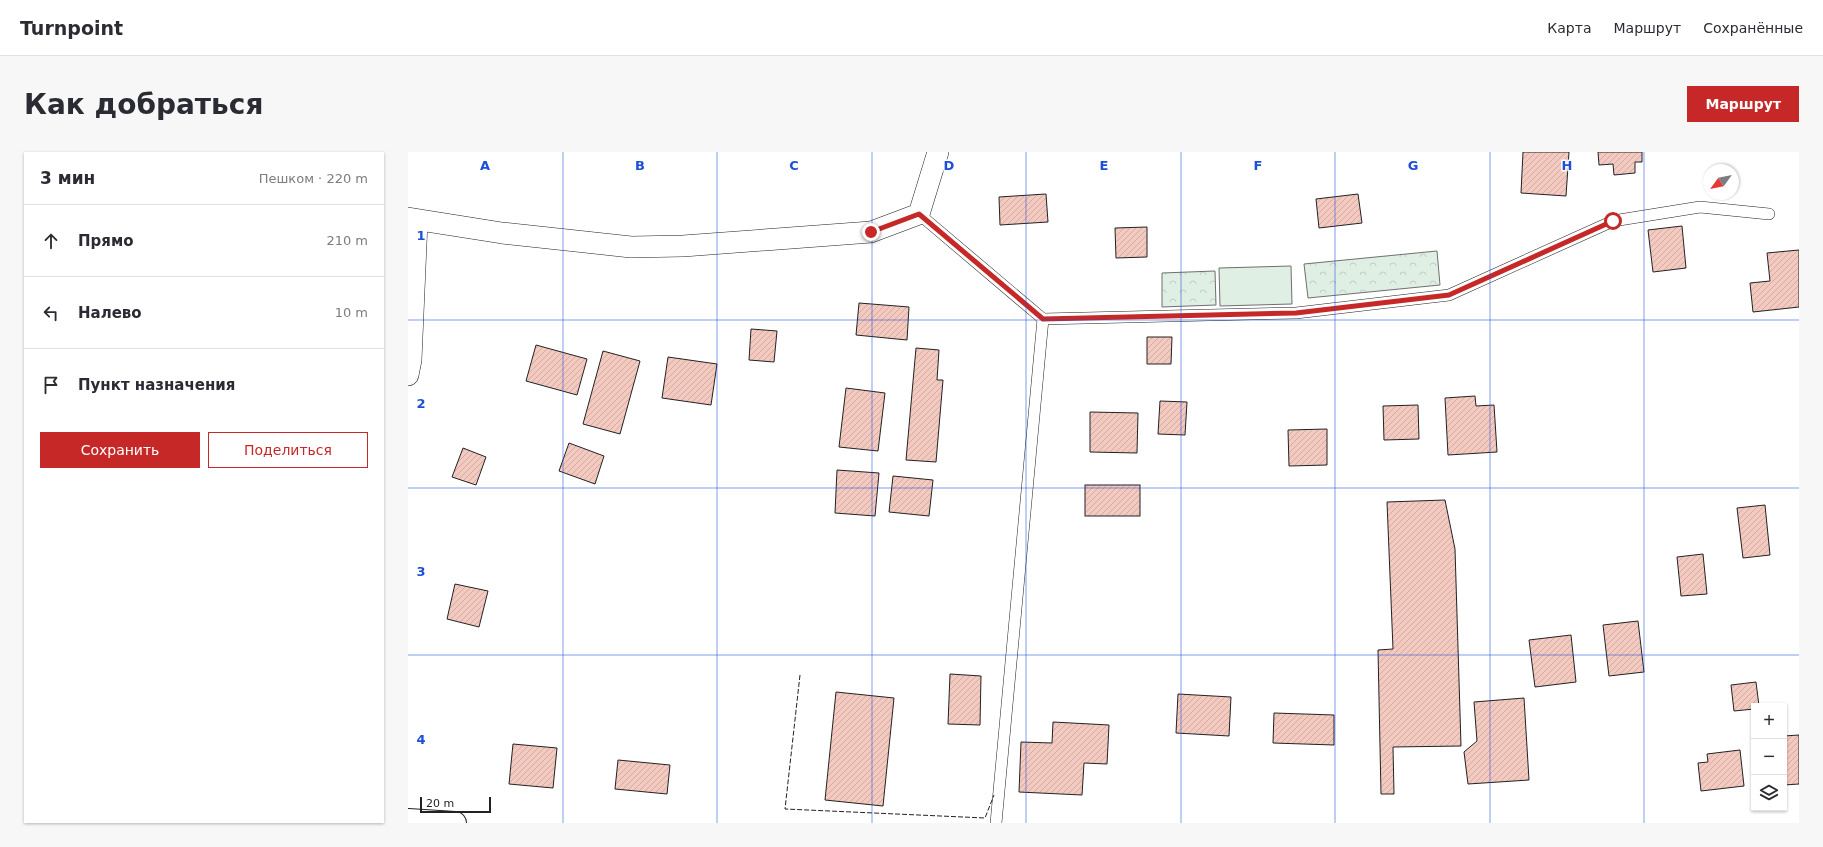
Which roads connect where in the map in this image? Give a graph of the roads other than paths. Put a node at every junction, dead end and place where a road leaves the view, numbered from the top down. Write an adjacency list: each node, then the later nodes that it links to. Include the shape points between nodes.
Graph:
1 (938, 152): 2 (street)
2 (919, 214): 4 (street, via 871,232 683,246 631,247); 5 (lane)
3 (1769, 214): 5 (lane, via 1700,207 1613,221 1449,295 1296,313)
4 (413, 220): 6 (street, via 411,360)
5 (1043, 319): 9 (lane)
6 (408, 374)
7 (408, 820): 8 (main road)
8 (455, 823)
9 (996, 823)

